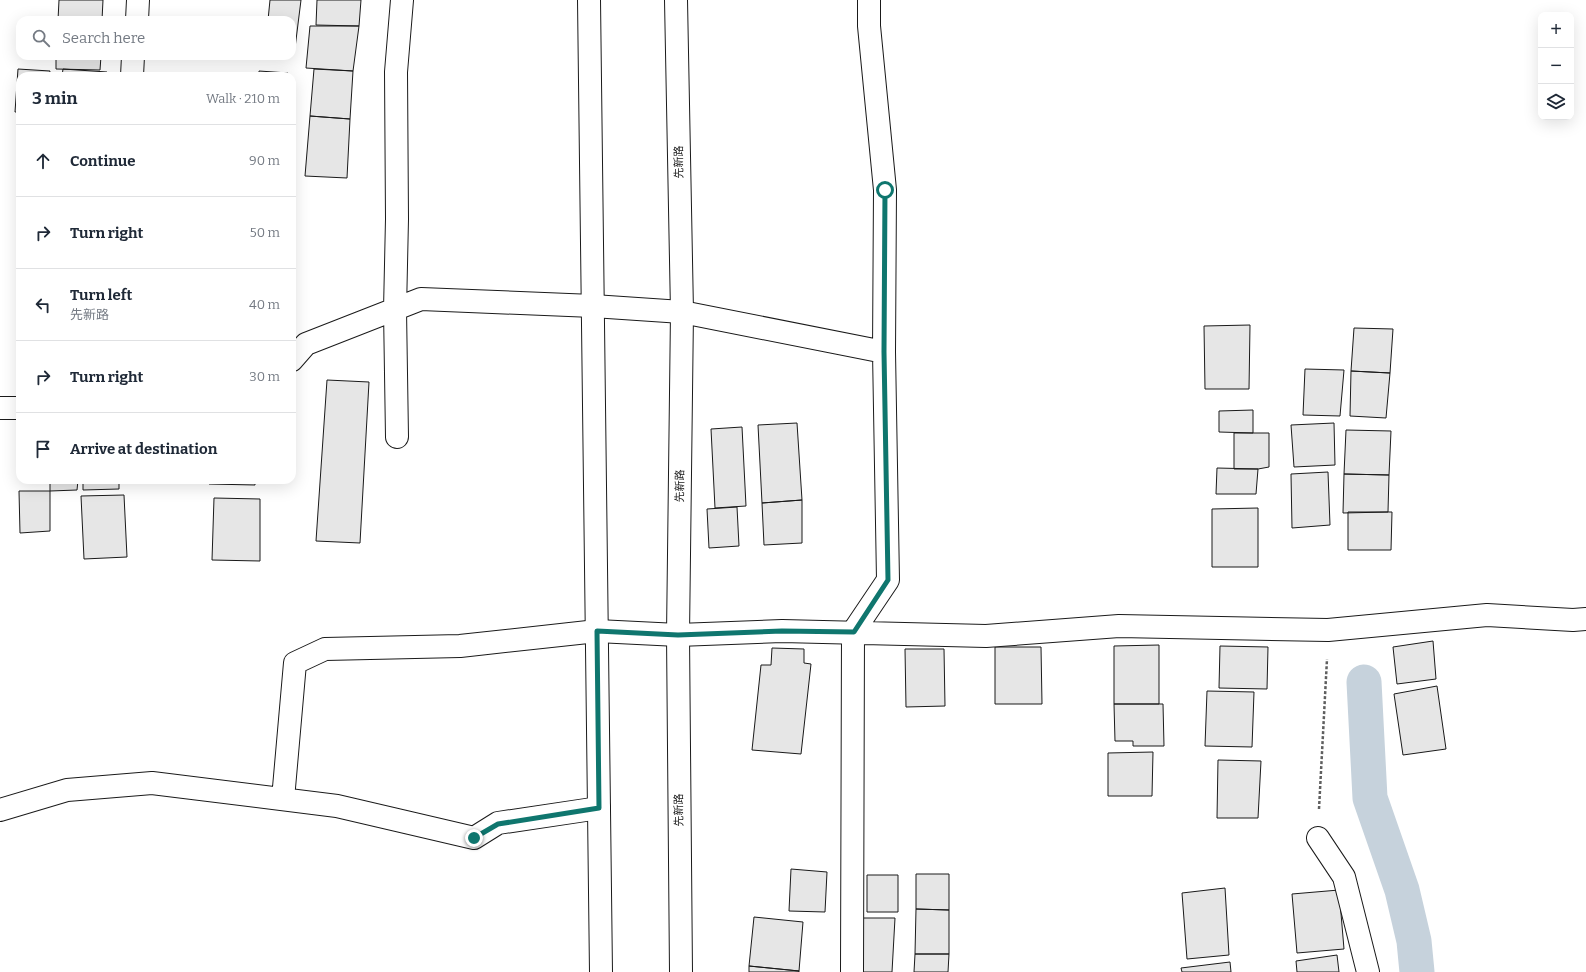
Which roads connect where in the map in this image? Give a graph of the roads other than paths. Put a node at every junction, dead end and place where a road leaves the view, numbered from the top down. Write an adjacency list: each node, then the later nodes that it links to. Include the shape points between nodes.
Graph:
1 (138, 0): 6 (main road)
2 (402, 0): 10 (main road, via 396,72)
3 (589, 0): 9 (main road)
4 (676, 0): 11 (main road, 先新路)
5 (870, 0): 12 (main road, via 869,26 885,190)
6 (136, 16)
7 (133, 60): 8 (main road)
8 (132, 72)
9 (593, 306): 10 (main road, via 421,300); 11 (main road); 18 (main road)
10 (395, 310): 13 (main road, via 306,344); 16 (main road)
11 (682, 312): 12 (main road); 20 (main road, 先新路)
12 (884, 352): 19 (main road, via 888,580)
13 (296, 355)
14 (0, 408): 15 (main road)
15 (16, 408)
16 (397, 437)
17 (1586, 619): 19 (main road, via 1487,615 1328,630 1119,626 986,636)
18 (597, 631): 20 (main road); 21 (main road, via 460,646 325,649 295,663); 22 (main road)
19 (854, 632): 20 (main road, via 782,631); 27 (main road)
20 (678, 635): 26 (main road, 先新路)
21 (283, 799): 22 (main road, via 337,806 474,838 498,824); 23 (main road, via 152,783 67,790)
22 (599, 808): 25 (main road)
23 (0, 810)
24 (1318, 838): 28 (main road, via 1344,877)
25 (601, 972)
26 (681, 972)
27 (852, 972)
28 (1368, 972)

